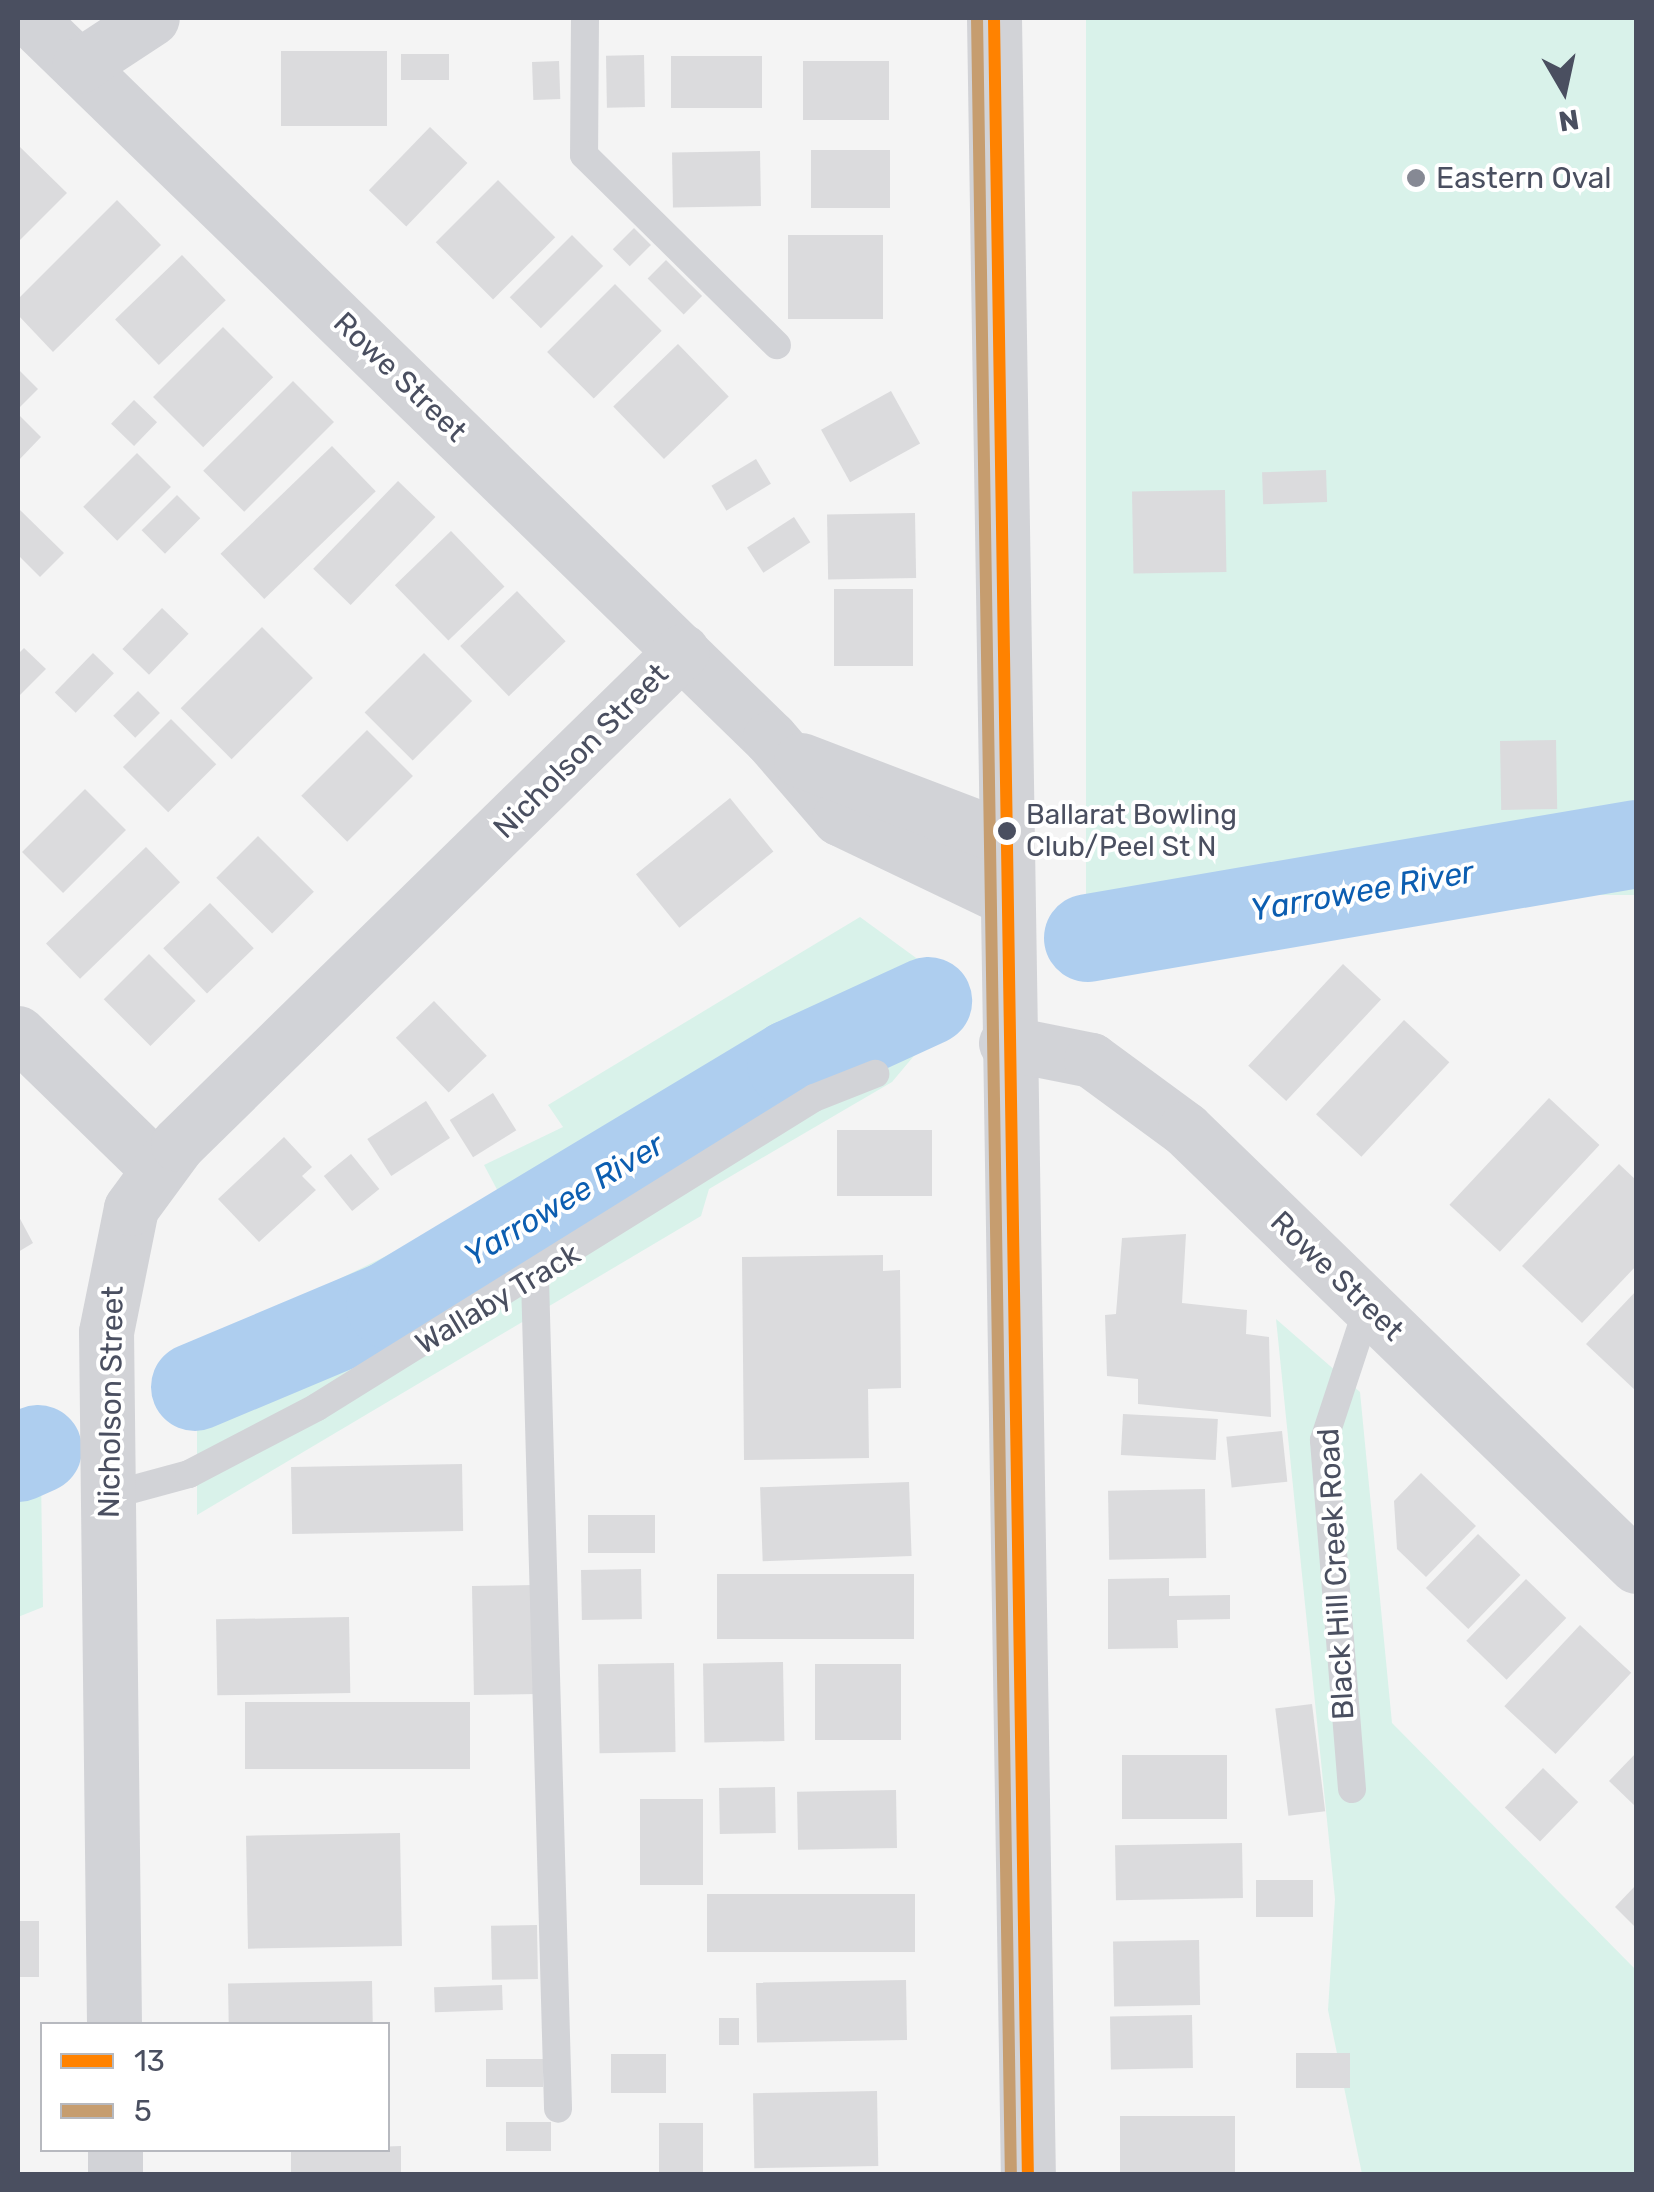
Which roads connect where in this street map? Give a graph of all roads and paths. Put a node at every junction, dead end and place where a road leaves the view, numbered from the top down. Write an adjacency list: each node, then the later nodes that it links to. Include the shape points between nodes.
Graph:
1 (29, 18): 5 (street, Rowe Street)
2 (152, 18): 5 (street)
3 (585, 18): 6 (lane, via 584,154)
4 (994, 18): 9 (street)
5 (79, 66): 7 (street, Rowe Street)
6 (777, 345)
7 (682, 651): 8 (street, Rowe Street); 14 (street, Nicholson Street)
8 (770, 738): 9 (street, Rowe Street, via 849,784); 10 (street, Rowe Street, via 862,836)
9 (1003, 837): 10 (street)
10 (1004, 914): 11 (street)
11 (1006, 1022): 16 (street, Rowe Street, via 1112,1072 1186,1129); 22 (street)
12 (18, 1033): 14 (street)
13 (875, 1074): 15 (lane, Wallaby Track, via 814,1098)
14 (156, 1167): 17 (street, Nicholson Street, via 114,1263 105,1385)
15 (535, 1280): 17 (lane, Wallaby Track, via 189,1474); 21 (lane)
16 (1368, 1306): 18 (street, Rowe Street); 19 (lane, Black Hill Creek Road, via 1324,1440)
17 (108, 1481): 20 (street, Nicholson Street)
18 (1636, 1566)
19 (1352, 1788)
20 (114, 2022)
21 (558, 2109)
22 (1028, 2174)

